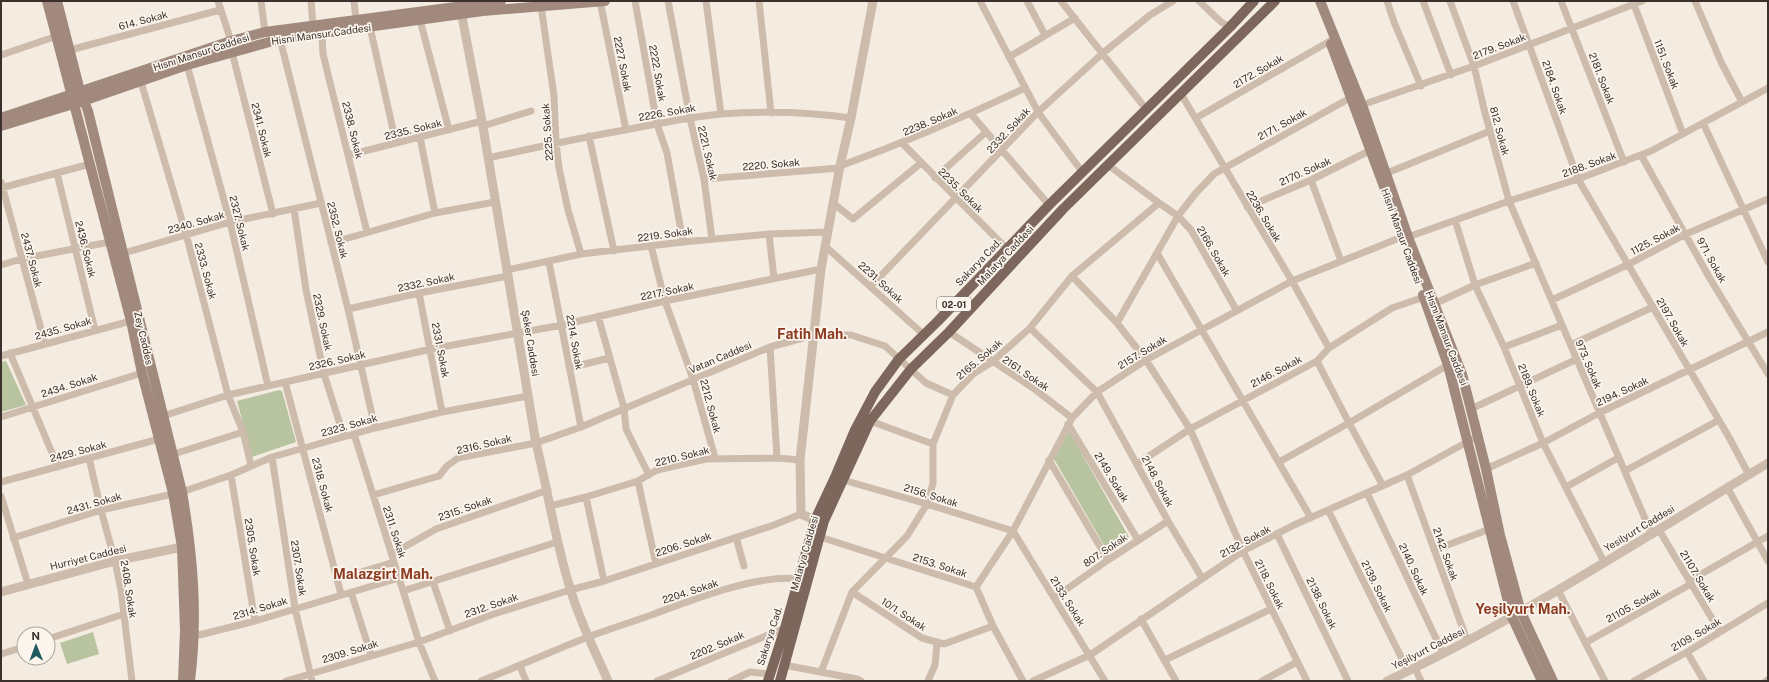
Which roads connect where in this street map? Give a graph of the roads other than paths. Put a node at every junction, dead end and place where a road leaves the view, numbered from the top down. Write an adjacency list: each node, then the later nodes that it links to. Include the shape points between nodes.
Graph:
1 (47, 1): 44 (main road, Zey Caddes)
2 (57, 1): 50 (main road, Zey Caddes)
3 (218, 1): 34 (street, 2341. Sokak)
4 (261, 1): 42 (street)
5 (311, 1): 38 (street)
6 (354, 1): 36 (street)
7 (501, 1): 33 (main road, Hısnı Mansur Caddesi)
8 (600, 1): 9 (main road, Hisni Mansur Caddesi); 32 (main road, Hisni Mansur Caddesi); 81 (street, 2227. Sokak)
9 (605, 1)
10 (634, 1): 78 (street, 2222. Sokak)
11 (668, 1): 73 (street, 2221. Sokak)
12 (706, 1): 70 (street)
13 (759, 1): 69 (street)
14 (873, 1): 74 (street)
15 (980, 1): 53 (street)
16 (1027, 1): 45 (street)
17 (1061, 1): 35 (street)
18 (1173, 1): 51 (street, 2332. Sokak)
19 (1199, 1): 40 (street)
20 (1254, 1): 40 (main road, Sakarya Cad. / 02-01)
21 (1275, 1): 61 (main road, Malatya Caddesi)
22 (1314, 1): 47 (main road, Hisni Mansur Caddesi)
23 (1320, 1): 65 (main road, Hısnı Mansur Caddesi)
24 (1388, 1): 58 (street, via 1394,22)
25 (1423, 1): 56 (street)
26 (1450, 1): 55 (street, 812. Sokak)
27 (1513, 1): 48 (street, 2184. Sokak)
28 (1561, 1): 41 (street, 2181. Sokak)
29 (1642, 1): 31 (street, 2179. Sokak)
30 (1695, 1): 64 (street, via 1721,62)
31 (1634, 3): 41 (street, 2179. Sokak); 84 (street, 1151. Sokak)
32 (541, 6): 33 (main road, Hisni Mansur Caddesi); 88 (street, 2225. Sokak, via 554,96)
33 (460, 7): 36 (main road, Hısnı Mansur Caddesi); 37 (main road, Hisni Mansur Caddesi); 77 (street, Şeker Caddesi)
34 (220, 10): 49 (street, 2341. Sokak); 50 (street, 614. Sokak)
35 (1075, 18): 45 (street); 51 (street)
36 (356, 19): 38 (main road, Hısnı Mansur Caddesi)
37 (420, 20): 39 (main road, Hisni Mansur Caddesi); 80 (street)
38 (314, 25): 42 (main road, Hısnı Mansur Caddesi)
39 (370, 27): 43 (main road, Hisni Mansur Caddesi); 87 (street)
40 (1230, 28): 66 (main road, Sakarya Cad. / 02-01)
41 (1572, 29): 48 (street, 2179. Sokak); 95 (street, 2181. Sokak)
42 (265, 32): 49 (main road, Hısnı Mansur Caddesi)
43 (322, 34): 46 (main road, Hisni Mansur Caddesi); 92 (street, 2338. Sokak, via 323,54)
44 (57, 36): 52 (street); 62 (main road, Zey Caddes)
45 (1045, 36): 53 (street)
46 (280, 39): 49 (main road, Hisni Mansur Caddesi); 113 (street, 2352. Sokak)
47 (1330, 41): 63 (main road, Hisni Mansur Caddesi); 75 (street, 2172. Sokak)
48 (1530, 45): 55 (street, 2179. Sokak); 106 (street, 2184. Sokak)
49 (231, 47): 54 (main road, Hisni Mansur Caddesi); 62 (main road, Hısnı Mansur Caddesi); 121 (street, 2341. Sokak)
50 (70, 50): 62 (main road, Zey Caddes)
51 (1103, 53): 66 (street); 68 (street, 2332. Sokak)
52 (1, 55)
53 (1010, 57): 59 (street)
54 (187, 66): 57 (main road, Hisni Mansur Caddesi); 124 (street, 2327. Sokak)
55 (1474, 66): 56 (street, 2179. Sokak); 82 (street, 812. Sokak)
56 (1451, 75): 58 (street, 2179. Sokak)
57 (141, 82): 62 (main road, Hisni Mansur Caddesi); 127 (street, 2333. Sokak)
58 (1421, 86): 65 (street, 2179. Sokak)
59 (1025, 88): 68 (street); 71 (street, 2238. Sokak)
60 (1768, 88): 64 (street, 2188. Sokak)
61 (1181, 94): 75 (street, 2236. Sokak); 98 (main road, Malatya Caddesi)
62 (78, 98): 72 (main road, Hısnı Mansur Caddesi); 79 (main road, Hisni Mansur Caddesi); 97 (main road, Zey Caddes); 140 (main road, Zey Caddes, via 88,111)
63 (1350, 98): 90 (main road, Hisni Mansur Caddesi); 100 (street, 2171. Sokak)
64 (1742, 102): 76 (street, 2188. Sokak)
65 (1362, 105): 103 (main road, Hısnı Mansur Caddesi)
66 (1146, 109): 101 (main road, Sakarya Cad. / 02-01)
67 (531, 111): 77 (street, 2335. Sokak)
68 (1038, 112): 91 (street, 2332. Sokak); 101 (street)
69 (771, 113): 70 (street, 2226. Sokak); 74 (street, 2226. Sokak)
70 (721, 114): 73 (street, 2226. Sokak)
71 (971, 114): 83 (street); 89 (street, 2238. Sokak)
72 (1, 118)
73 (690, 118): 78 (street, 2226. Sokak); 105 (street, 2221. Sokak)
74 (852, 118): 99 (street)
75 (1196, 118): 100 (street, 2236. Sokak)
76 (1703, 123): 84 (street, 2188. Sokak); 119 (street)
77 (482, 124): 80 (street, 2335. Sokak); 94 (street, Şeker Caddesi)
78 (656, 124): 81 (street, 2226. Sokak); 133 (street, 2222. Sokak, via 667,153)
79 (1, 126)
80 (449, 130): 86 (street, 2335. Sokak)
81 (626, 130): 85 (street, 2226. Sokak)
82 (1490, 131): 103 (street); 111 (street, 812. Sokak)
83 (986, 132): 91 (street); 104 (street)
84 (1683, 134): 93 (street, 2188. Sokak)
85 (589, 136): 88 (street, 2226. Sokak); 139 (street)
86 (420, 137): 87 (street, 2335. Sokak); 120 (street)
87 (396, 143): 92 (street, 2335. Sokak)
88 (556, 143): 94 (street, 2226. Sokak); 142 (street, 2225. Sokak, via 568,210)
89 (902, 143): 96 (street, 2235. Sokak); 99 (street, 2238. Sokak)
90 (1371, 150): 107 (street, 2170. Sokak); 130 (main road, Hisni Mansur Caddesi)
91 (1002, 152): 109 (street, 2332. Sokak); 116 (street)
92 (349, 155): 125 (street, 2338. Sokak)
93 (1641, 155): 95 (street, 2188. Sokak); 129 (street, 971. Sokak)
94 (488, 158): 112 (street, Şeker Caddesi)
95 (1624, 162): 106 (street, 2188. Sokak)
96 (921, 163): 104 (street, 2235. Sokak); 114 (street, via 853,219)
97 (90, 164): 102 (street); 132 (main road, Zey Caddes)
98 (1108, 165): 115 (street, 2166. Sokak); 173 (main road, Malatya Caddesi)
99 (840, 167): 105 (street, 2220. Sokak); 114 (street)
100 (1224, 167): 117 (street, 2236. Sokak); 122 (street, 2171. Sokak, via 1195,194)
101 (1083, 172): 116 (main road, Sakarya Cad. / 02-01)
102 (57, 173): 108 (street); 137 (street, 2436. Sokak)
103 (1387, 173): 130 (main road, Hısnı Mansur Caddesi)
104 (935, 178): 109 (street, 2235. Sokak)
105 (704, 179): 131 (street, 2221. Sokak)
106 (1578, 179): 111 (street, 2188. Sokak); 149 (street, 2197. Sokak)
107 (1311, 180): 117 (street, 2170. Sokak); 144 (street)
108 (2, 185): 143 (street, 2437. Sokak)
109 (956, 199): 138 (street, 2235. Sokak); 156 (street, 2332. Sokak)
110 (1768, 199): 119 (street, 1125. Sokak)
111 (1509, 201): 123 (street, 2188. Sokak); 147 (street, 973. Sokak)
112 (495, 202): 120 (street); 151 (street, Şeker Caddesi)
113 (321, 203): 118 (street, 2340. Sokak); 134 (street, 2352. Sokak)
114 (833, 203): 126 (street)
115 (1159, 203): 122 (street, 2166. Sokak); 152 (street, 2165. Sokak)
116 (1049, 205): 138 (main road, Sakarya Cad. / 02-01)
117 (1247, 207): 154 (street, 2236. Sokak)
118 (294, 209): 121 (street, 2340. Sokak); 199 (street, 2329. Sokak, via 306,290)
119 (1744, 209): 129 (street, 1125. Sokak); 146 (street)
120 (435, 213): 125 (street)
121 (273, 214): 124 (street, 2340. Sokak)
122 (1178, 216): 141 (street, 2171. Sokak); 164 (street, 2166. Sokak, via 1191,230)
123 (1455, 220): 130 (street, 2188. Sokak); 155 (street, 2189. Sokak)
124 (230, 222): 127 (street, 2340. Sokak); 203 (street, 2327. Sokak)
125 (367, 232): 134 (street)
126 (828, 232): 128 (street, 2219. Sokak); 136 (street)
127 (186, 234): 140 (street, 2340. Sokak); 206 (street, 2333. Sokak)
128 (769, 234): 131 (street, 2219. Sokak); 153 (street)
129 (1686, 234): 149 (street, 1125. Sokak); 178 (street, 971. Sokak)
130 (1405, 237): 144 (street, 2157. Sokak); 158 (main road, Hisni Mansur Caddesi); 161 (main road, Hısnı Mansur Caddesi)
131 (712, 239): 133 (street, 2219. Sokak)
132 (110, 242): 137 (street); 166 (main road, Zey Caddes)
133 (683, 242): 135 (street, 2219. Sokak)
134 (331, 243): 163 (street, 2352. Sokak)
135 (651, 246): 139 (street, 2219. Sokak); 160 (street, 2212. Sokak)
136 (825, 246): 150 (street); 156 (street, 2231. Sokak)
137 (75, 248): 143 (street); 171 (street, 2436. Sokak)
138 (1007, 249): 176 (main road, Sakarya Cad. / 02-01)
139 (614, 251): 142 (street, 2219. Sokak)
140 (124, 253): 215 (main road, Zey Caddes)
141 (1157, 253): 167 (street, 2171. Sokak); 172 (street)
142 (581, 254): 145 (street, 2219. Sokak)
143 (21, 259): 148 (street); 179 (street, 2437. Sokak)
144 (1341, 261): 154 (street, 2157. Sokak)
145 (549, 262): 151 (street, 2219. Sokak); 168 (street, 2214. Sokak)
146 (1768, 262)
147 (1536, 263): 155 (street); 159 (street, 973. Sokak)
148 (1, 264)
149 (1629, 264): 159 (street, 1125. Sokak); 162 (street, 2197. Sokak)
150 (821, 269): 153 (street, 2217. Sokak); 177 (street)
151 (507, 273): 157 (street, 2332. Sokak); 175 (street, Şeker Caddesi)
152 (1072, 276): 167 (street, 2118. Sokak); 170 (street, 2165. Sokak)
153 (774, 278): 160 (street, 2217. Sokak)
154 (1292, 281): 164 (street, 2157. Sokak); 183 (street, 2236. Sokak)
155 (1474, 285): 161 (street); 182 (street, 2189. Sokak)
156 (870, 286): 176 (street, 2231. Sokak)
157 (419, 293): 163 (street, 2332. Sokak); 184 (street, 2331. Sokak)
158 (1424, 297): 183 (street, 2146. Sokak, via 1392,308); 194 (main road, Hisni Mansur Caddesi)
159 (1552, 300): 169 (street, 973. Sokak)
160 (665, 301): 165 (street, 2217. Sokak); 201 (street, 2212. Sokak)
161 (1434, 304): 212 (main road, Hısnı Mansur Caddesi, via 1462,374)
162 (1653, 307): 180 (street); 197 (street, 2197. Sokak)
163 (348, 309): 193 (street, 2352. Sokak)
164 (1237, 311): 172 (street, 2157. Sokak)
165 (598, 316): 168 (street, 2217. Sokak); 187 (street)
166 (131, 321): 171 (street, 2435. Sokak); 198 (main road, Zey Caddes)
167 (1117, 323): 190 (street, 2118. Sokak)
168 (562, 325): 175 (street, 2217. Sokak); 195 (street, 2214. Sokak)
169 (1562, 325): 180 (street, 973. Sokak); 182 (street)
170 (1030, 328): 192 (street, 2165. Sokak); 205 (street, 2148. Sokak)
171 (95, 330): 179 (street, 2435. Sokak)
172 (1201, 330): 190 (street, 2157. Sokak); 209 (street)
173 (949, 332): 192 (street, 2161. Sokak); 196 (main road, Malatya Caddesi)
174 (1768, 332): 178 (street, 2194. Sokak)
175 (518, 333): 184 (street, 2326. Sokak); 208 (street, Şeker Caddesi)
176 (923, 334): 188 (main road, Sakarya Cad. / 02-01)
177 (814, 335): 181 (street, Vatan Caddesi); 188 (street, Vatan Caddesi, via 851,335 866,339 885,346); 240 (street)
178 (1748, 340): 197 (street, 2194. Sokak); 200 (street, 971. Sokak)
179 (45, 344): 185 (street, 2435. Sokak)
180 (1571, 345): 189 (street, 973. Sokak)
181 (770, 347): 201 (street, Vatan Caddesi); 238 (street)
182 (1504, 347): 204 (street, 2189. Sokak)
183 (1329, 348): 191 (street, 2146. Sokak)
184 (431, 349): 193 (street, 2326. Sokak); 213 (street, 2331. Sokak)
185 (10, 353): 186 (street, 2435. Sokak); 210 (street)
186 (1, 356)
187 (610, 358): 195 (street); 211 (street)
188 (899, 359): 196 (street, Vatan Caddesi); 271 (main road, Sakarya Cad. / 02-01, via 875,392 854,430)
189 (1577, 359): 204 (street); 214 (street, 973. Sokak)
190 (1146, 360): 205 (street, 2157. Sokak); 223 (street, 2118. Sokak)
191 (1317, 361): 209 (street, 2146. Sokak); 220 (street)
192 (992, 362): 207 (street, 2165. Sokak, via 973,374); 218 (street, 2161. Sokak, via 1033,388)
193 (360, 365): 199 (street, 2326. Sokak); 222 (street, 2352. Sokak)
194 (1448, 365): 220 (street); 230 (main road, Hisni Mansur Caddesi)
195 (569, 368): 221 (street, 2214. Sokak)
196 (911, 369): 207 (street, Vatan Caddesi, via 926,383); 219 (main road, Malatya Caddesi)
197 (1690, 370): 214 (street, 2194. Sokak); 217 (street, 2197. Sokak)
198 (142, 373): 210 (street, 2434. Sokak); 228 (main road, Zey Caddes)
199 (324, 374): 202 (street, 2326. Sokak); 227 (street, 2329. Sokak)
200 (1768, 374)
201 (693, 379): 211 (street, Vatan Caddesi); 237 (street, 2212. Sokak)
202 (285, 382): 203 (street, 2326. Sokak); 233 (street, 2318. Sokak)
203 (268, 386): 206 (street, 2326. Sokak)
204 (1520, 387): 212 (street); 231 (street, 2189. Sokak)
205 (1097, 392): 218 (street, 2157. Sokak); 244 (street, 2148. Sokak)
206 (228, 395): 215 (street, 2326. Sokak); 224 (street, 2333. Sokak)
207 (952, 395): 232 (street, 2165. Sokak)
208 (528, 396): 213 (street, 2323. Sokak); 229 (street, Şeker Caddesi)
209 (1242, 401): 223 (street, 2146. Sokak); 242 (street)
210 (33, 407): 216 (street, 2434. Sokak); 246 (street)
211 (624, 408): 221 (street, Vatan Caddesi); 251 (street, via 626,429)
212 (1471, 409): 226 (main road, Hısnı Mansur Caddesi)
213 (442, 412): 222 (street, 2323. Sokak)
214 (1599, 413): 231 (street, 2194. Sokak); 239 (street, 973. Sokak)
215 (163, 416): 234 (main road, Zey Caddes)
216 (1, 417)
217 (1719, 420): 248 (street); 252 (street, 2197. Sokak)
218 (1070, 421): 241 (street, 2157. Sokak); 281 (street, 2149. Sokak)
219 (870, 422): 232 (street); 253 (main road, Malatya Caddesi)
220 (1348, 423): 242 (street); 256 (street)
221 (581, 427): 229 (street, Vatan Caddesi)
222 (375, 428): 225 (street, 2323. Sokak)
223 (1190, 429): 244 (street, 2146. Sokak); 286 (street, 2118. Sokak)
224 (243, 432): 234 (street); 245 (street, 2333. Sokak)
225 (354, 434): 227 (street, 2323. Sokak); 262 (street, 2311. Sokak)
226 (1478, 436): 230 (street, 2132. Sokak); 247 (main road, Hısnı Mansur Caddesi)
227 (344, 437): 233 (street, 2323. Sokak)
228 (160, 439): 236 (street, 2429. Sokak); 260 (main road, Zey Caddes)
229 (536, 443): 259 (street, Şeker Caddesi); 262 (street, 2316. Sokak, via 458,458 439,476)
230 (1468, 443): 249 (street, 2132. Sokak); 273 (main road, Hisni Mansur Caddesi)
231 (1542, 443): 247 (street, 2194. Sokak); 257 (street, 2189. Sokak)
232 (934, 444): 265 (street, 2165. Sokak, via 933,483)
233 (303, 449): 235 (street, 2323. Sokak); 297 (street, 2318. Sokak)
234 (174, 454): 260 (main road, Zey Caddes)
235 (272, 457): 245 (street, 2323. Sokak); 313 (street, 2307. Sokak)
236 (89, 458): 246 (street, 2429. Sokak); 267 (street, 2408. Sokak)
237 (715, 458): 238 (street, 2210. Sokak); 251 (street, 2210. Sokak, via 657,470)
238 (777, 458): 240 (street, 2210. Sokak)
239 (1618, 458): 248 (street, 973. Sokak); 257 (street)
240 (800, 460): 269 (street)
241 (1049, 460): 274 (street, 2157. Sokak); 289 (street)
242 (1279, 462): 270 (street)
243 (1768, 463): 252 (street, Yesilyurt Caddesi)
244 (1137, 464): 272 (street, 2148. Sokak)
245 (251, 465): 250 (street, 2323. Sokak)
246 (58, 467): 255 (street, 2429. Sokak)
247 (1486, 469): 316 (main road, Hısnı Mansur Caddesi)
248 (1624, 472): 275 (street, 973. Sokak)
249 (1406, 474): 256 (street, 2132. Sokak); 285 (street, 2142. Sokak)
250 (231, 475): 260 (street, 2323. Sokak); 318 (street, 2305. Sokak)
251 (649, 475): 254 (street, 2210. Sokak)
252 (1749, 475): 258 (street, Yesilyurt Caddesi)
253 (843, 480): 265 (street, 2156. Sokak); 279 (main road, Malatya Caddesi, via 824,521)
254 (638, 481): 264 (street, 2210. Sokak); 293 (street)
255 (1, 482)
256 (1382, 486): 261 (street, 2132. Sokak)
257 (1566, 487): 292 (street, 2189. Sokak)
258 (1727, 487): 275 (street, Yesilyurt Caddesi); 283 (street)
259 (548, 490): 266 (street, Şeker Caddesi); 287 (street, 2315. Sokak, via 436,529)
260 (178, 493): 267 (street, 2431. Sokak); 284 (main road, Zey Caddes); 324 (main road, Zey Caddes, via 190,545)
261 (1367, 493): 268 (street, 2132. Sokak); 332 (street, 2140. Sokak)
262 (373, 495): 287 (street, 2311. Sokak)
263 (1, 496): 280 (street)
264 (586, 497): 266 (street, 2210. Sokak); 299 (street)
265 (927, 504): 274 (street, 2156. Sokak); 288 (street, 2165. Sokak, via 906,536)
266 (550, 506): 282 (street, Şeker Caddesi)
267 (101, 510): 280 (street, 2431. Sokak); 290 (street, 2408. Sokak)
268 (1328, 510): 270 (street, 2132. Sokak); 340 (street, 2139. Sokak)
269 (801, 514): 271 (street); 278 (street, 2206. Sokak)
270 (1311, 518): 276 (street, 2132. Sokak)
271 (815, 520): 298 (main road, Sakarya Cad. / 02-01)
272 (1168, 521): 281 (street, 807. Sokak); 296 (street, 2148. Sokak)
273 (1490, 529): 285 (street); 316 (main road, Hisni Mansur Caddesi)
274 (1013, 531): 303 (street, 2157. Sokak); 311 (street, 2133. Sokak)
275 (1655, 532): 292 (street, Yesilyurt Caddesi); 301 (street, 21107. Sokak)
276 (1277, 534): 286 (street, 2132. Sokak); 363 (street, 2138. Sokak)
277 (1768, 536): 283 (street, 21105. Sokak)
278 (736, 537): 293 (street, 2206. Sokak); 294 (street)
279 (820, 537): 288 (street, 2153. Sokak); 338 (main road, Malatya Caddesi)
280 (13, 538): 302 (street)
281 (1138, 540): 289 (street, 807. Sokak)
282 (557, 542): 300 (street); 304 (street, Şeker Caddesi)
283 (1757, 542): 291 (street); 301 (street, 21105. Sokak)
284 (182, 547): 290 (street, Hurriyet Caddesi); 345 (main road, Zey Caddes, via 185,630)
285 (1434, 550): 326 (street, 2142. Sokak)
286 (1243, 552): 296 (street, 2132. Sokak); 314 (street, 2118. Sokak)
287 (393, 558): 295 (street, 2311. Sokak); 297 (street, 2315. Sokak)
288 (886, 558): 303 (street, 2153. Sokak); 309 (street, 2165. Sokak)
289 (1108, 560): 311 (street, 807. Sokak)
290 (115, 561): 302 (street, Hurriyet Caddesi); 315 (street, 2408. Sokak)
291 (1768, 561)
292 (1604, 562): 305 (street, Yesilyurt Caddesi)
293 (656, 564): 299 (street, 2206. Sokak)
294 (744, 566)
295 (399, 578): 306 (street, 2311. Sokak); 308 (street, 2314. Sokak)
296 (1202, 578): 317 (street, 2132. Sokak)
297 (338, 579): 310 (street, 2318. Sokak)
298 (800, 579): 320 (main road, Sakarya Cad. / 02-01); 325 (street, 2204. Sokak, via 785,577 751,583 688,601)
299 (604, 581): 304 (street, 2206. Sokak)
300 (432, 582): 306 (street); 321 (street)
301 (1690, 583): 322 (street, 21107. Sokak); 329 (street, 21105. Sokak)
302 (28, 584): 307 (street, Hurriyet Caddesi)
303 (976, 587): 319 (street, 2153. Sokak)
304 (570, 590): 321 (street, 2312. Sokak); 325 (street, Şeker Caddesi)
305 (1558, 590): 316 (street, Yesilyurt Caddesi); 329 (street)
306 (403, 591): 327 (street, 2311. Sokak)
307 (1, 592)
308 (351, 592): 310 (street, 2314. Sokak); 334 (street)
309 (852, 592): 328 (street, 10/1. Sokak, via 922,638); 341 (street, 2165. Sokak)
310 (341, 594): 313 (street, 2314. Sokak)
311 (1054, 598): 335 (street, 2133. Sokak)
312 (1768, 604): 322 (street, 2109. Sokak)
313 (295, 608): 318 (street, 2314. Sokak); 342 (street, 2307. Sokak)
314 (1272, 610): 336 (street); 337 (street, 2118. Sokak)
315 (124, 614): 323 (street); 344 (street, 2408. Sokak)
316 (1517, 614): 326 (street, Yeşilyurt Caddesi); 366 (main road, Hisni Mansur Caddesi); 367 (main road, Hısnı Mansur Caddesi)
317 (1141, 619): 335 (street, 2132. Sokak); 336 (street)
318 (255, 621): 324 (street, 2314. Sokak)
319 (993, 626): 328 (street, via 944,644); 357 (street, 2153. Sokak)
320 (785, 628): 343 (main road, Sakarya Cad. / 02-01); 352 (street, 2202. Sokak)
321 (450, 631): 327 (street, 2312. Sokak)
322 (1720, 632): 331 (street, 2109. Sokak)
323 (56, 636)
324 (195, 636): 346 (main road, Zey Caddes)
325 (589, 637): 339 (street, 2204. Sokak); 351 (street, Şeker Caddesi)
326 (1467, 640): 332 (street, Yeşilyurt Caddesi)
327 (419, 642): 334 (street, 2309. Sokak); 348 (street, 2311. Sokak)
328 (937, 643): 356 (street, via 935,665)
329 (1585, 643): 368 (street)
330 (16, 649): 333 (street)
331 (1687, 652): 369 (street, 2109. Sokak); 370 (street)
332 (1442, 653): 340 (street, Yeşilyurt Caddesi)
333 (1, 654)
334 (371, 655): 342 (street, 2309. Sokak)
335 (1090, 655): 358 (street, 2132. Sokak); 359 (street, 2133. Sokak)
336 (1165, 660): 360 (street)
337 (1297, 662): 361 (street); 362 (street, 2118. Sokak)
338 (784, 665): 341 (street); 354 (main road, Malatya Caddesi)
339 (520, 666): 349 (street, 2204. Sokak); 350 (street)
340 (1411, 670): 364 (street, Yeşilyurt Caddesi); 365 (street, 2139. Sokak)
341 (821, 672): 355 (street)
342 (311, 678): 347 (street, 2309. Sokak)
343 (769, 678): 353 (street, via 750,672)
344 (132, 679)
345 (183, 681)
346 (190, 681)
347 (286, 681)
348 (435, 681)
349 (481, 681)
350 (526, 681)
351 (608, 681)
352 (657, 681)
353 (731, 681)
354 (780, 681)
355 (861, 681)
356 (928, 681)
357 (1023, 681)
358 (1033, 681)
359 (1105, 681)
360 (1176, 681)
361 (1262, 681)
362 (1307, 681)
363 (1348, 681)
364 (1387, 681)
365 (1421, 681)
366 (1542, 681)
367 (1553, 681)
368 (1605, 681)
369 (1634, 681)
370 (1704, 681)

